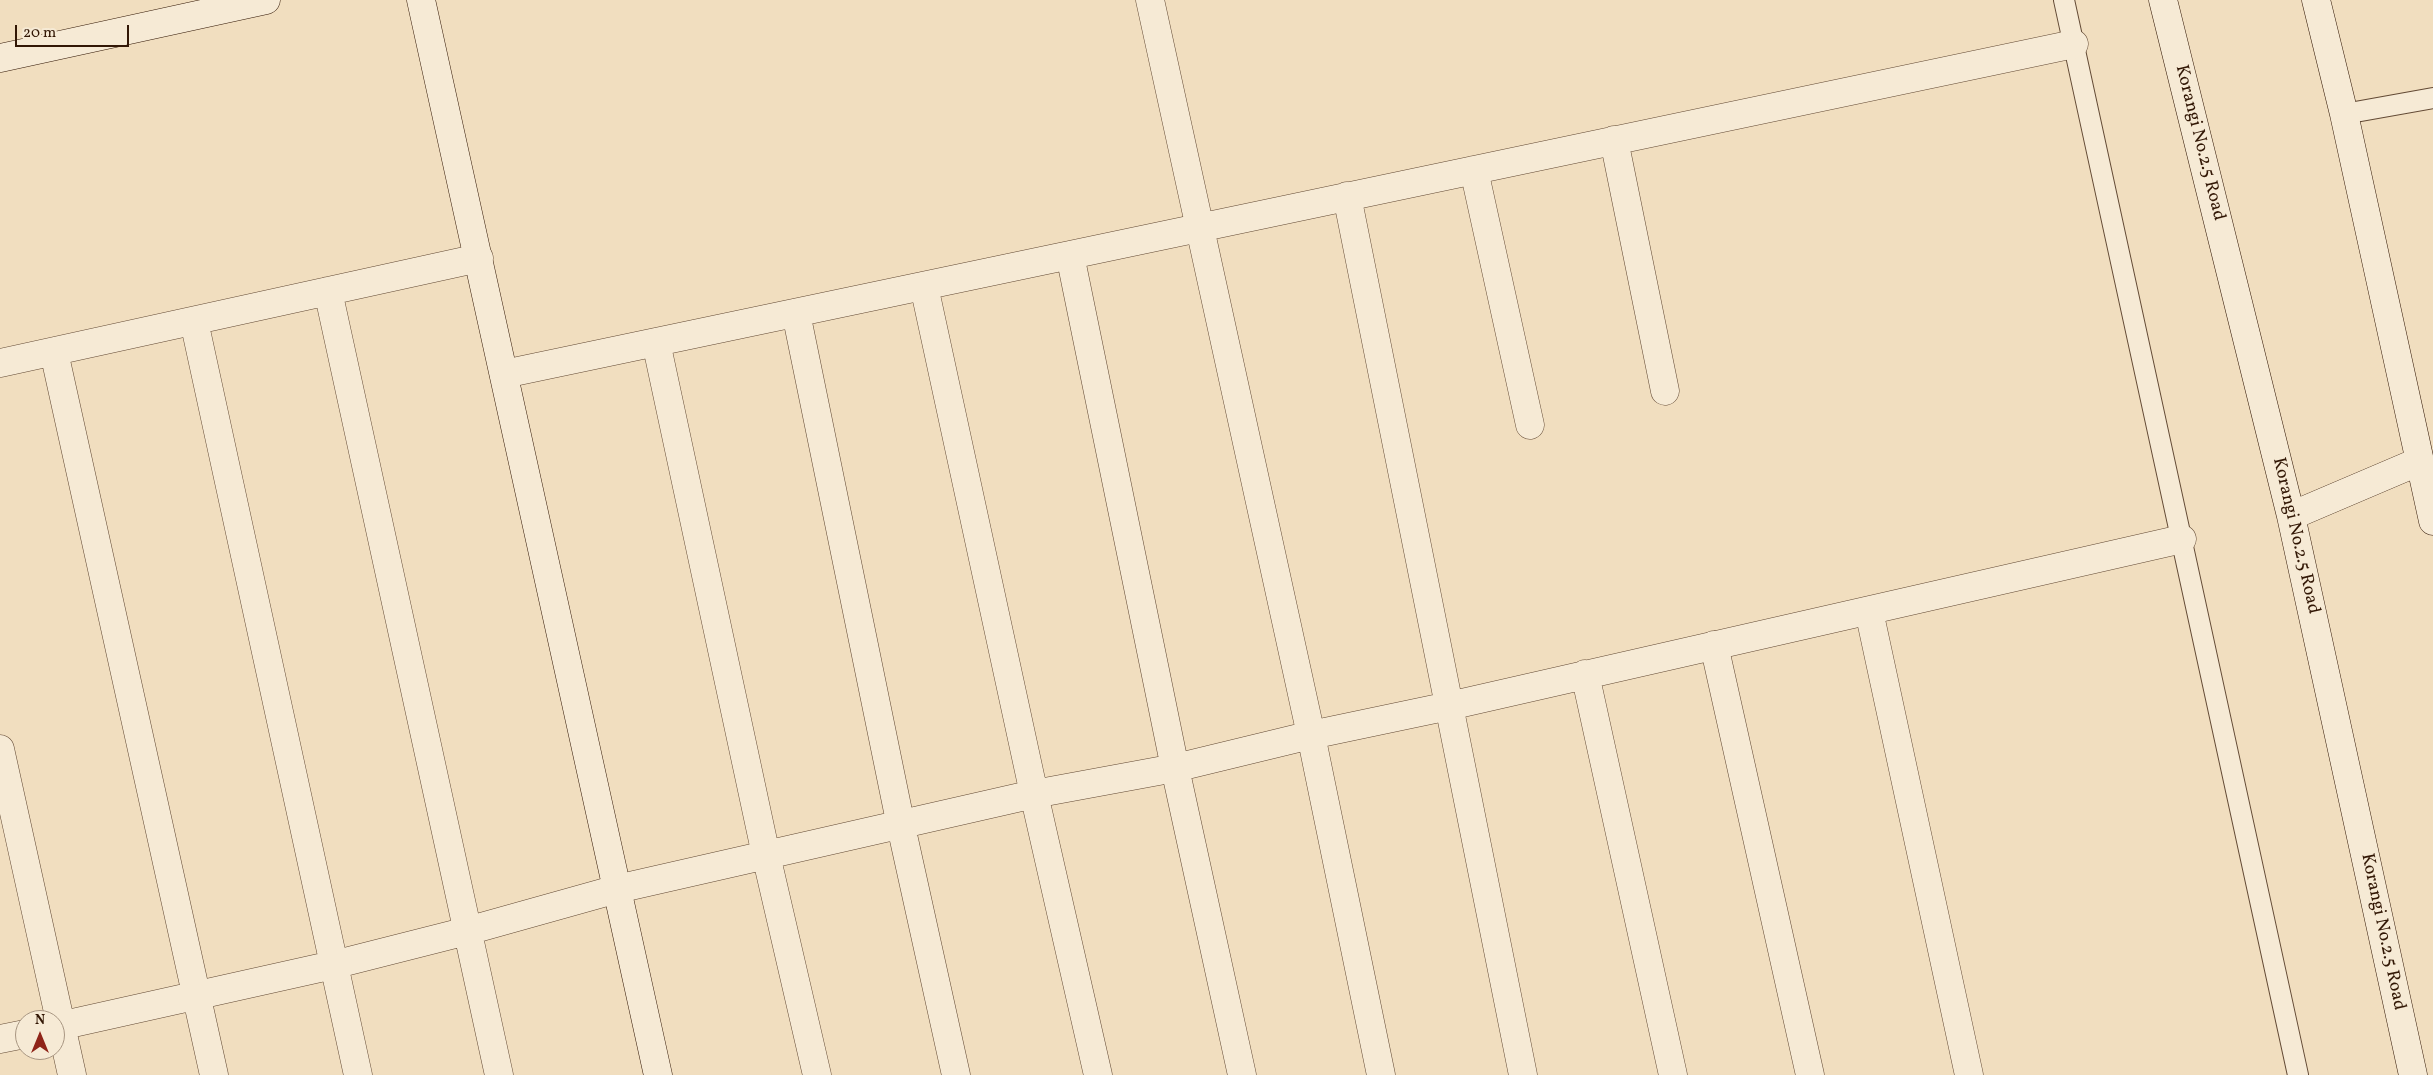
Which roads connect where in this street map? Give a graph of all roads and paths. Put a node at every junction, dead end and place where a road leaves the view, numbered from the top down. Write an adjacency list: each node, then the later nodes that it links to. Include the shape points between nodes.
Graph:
1 (266, 0): 8 (street)
2 (421, 0): 16 (street)
3 (1150, 0): 14 (street)
4 (2064, 0): 7 (lane)
5 (2163, 0): 28 (street, Korangi No.2.5 Road)
6 (2316, 0): 10 (street)
7 (2074, 44): 11 (street); 30 (lane)
8 (0, 58)
9 (2433, 98): 10 (lane)
10 (2344, 114): 27 (street)
11 (1614, 140): 12 (street); 25 (street)
12 (1474, 170): 13 (street); 26 (street)
13 (1348, 196): 14 (street); 34 (street)
14 (1199, 228): 15 (street); 35 (street)
15 (1070, 255): 17 (street); 37 (street)
16 (479, 258): 18 (street); 24 (street)
17 (924, 286): 19 (street); 38 (street)
18 (328, 291): 20 (street); 43 (street)
19 (796, 313): 21 (street); 40 (street)
20 (194, 321): 22 (street); 44 (street)
21 (656, 342): 24 (street); 41 (street)
22 (54, 352): 23 (street); 45 (street)
23 (0, 363)
24 (504, 374): 42 (street)
25 (1666, 391)
26 (1530, 426)
27 (2420, 462): 28 (street); 29 (street)
28 (2291, 516): 66 (street, Korangi No.2.5 Road)
29 (2433, 521)
30 (2182, 539): 31 (street); 65 (lane)
31 (1869, 611): 32 (street); 64 (street)
32 (1714, 645): 33 (street); 63 (street)
33 (1585, 674): 34 (street); 62 (street)
34 (1450, 706): 35 (street); 61 (street)
35 (1311, 735): 37 (street); 60 (street)
36 (0, 749): 39 (street)
37 (1175, 768): 38 (street); 59 (street)
38 (1034, 794): 40 (street); 58 (street)
39 (5, 804): 46 (street)
40 (901, 826): 41 (street); 57 (street)
41 (766, 855): 42 (street); 56 (street)
42 (617, 889): 43 (street); 55 (street)
43 (467, 931): 44 (street); 54 (street)
44 (333, 964): 45 (street); 53 (street)
45 (196, 997): 47 (street); 52 (street)
46 (55, 1010)
47 (65, 1025)
48 (15, 1036): 49 (street)
49 (0, 1039)
50 (65, 1049): 51 (street)
51 (72, 1075)
52 (214, 1075)
53 (358, 1075)
54 (499, 1075)
55 (658, 1075)
56 (817, 1075)
57 (956, 1075)
58 (1098, 1075)
59 (1242, 1075)
60 (1381, 1075)
61 (1523, 1075)
62 (1673, 1075)
63 (1810, 1075)
64 (1969, 1075)
65 (2298, 1075)
66 (2413, 1075)

